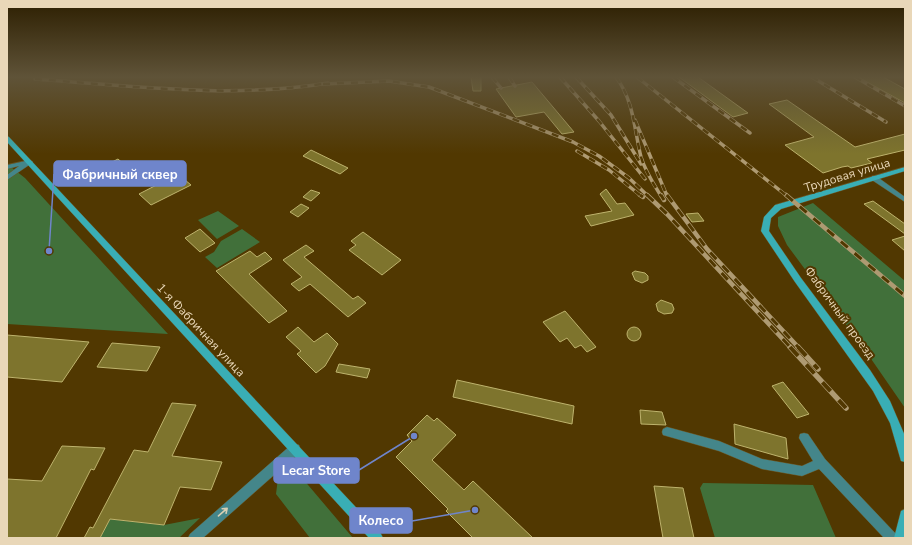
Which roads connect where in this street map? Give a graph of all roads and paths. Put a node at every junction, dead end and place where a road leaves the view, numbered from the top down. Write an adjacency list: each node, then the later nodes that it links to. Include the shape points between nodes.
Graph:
1 (7, 138): 2 (main road, 1-я Фабричная улица)
2 (30, 162): 3 (street); 5 (street); 11 (main road, 1-я Фабричная улица)
3 (7, 167)
4 (905, 168): 6 (main road, Трудовая улица)
5 (7, 178)
6 (874, 178): 7 (street); 8 (main road, Трудовая улица)
7 (905, 200)
8 (795, 202): 12 (main road, Фабричный проезд, via 778,207 768,217 766,231 780,256 867,374 892,418 903,443)
9 (667, 432): 13 (street, via 719,446 762,464 802,471)
10 (804, 438): 13 (street)
11 (295, 449): 15 (street, one-way to 11); 16 (main road, 1-я Фабричная улица)
12 (905, 457)
13 (821, 463): 17 (street)
14 (905, 515): 18 (main road)
15 (194, 538)
16 (377, 538)
17 (892, 538)
18 (900, 538)

